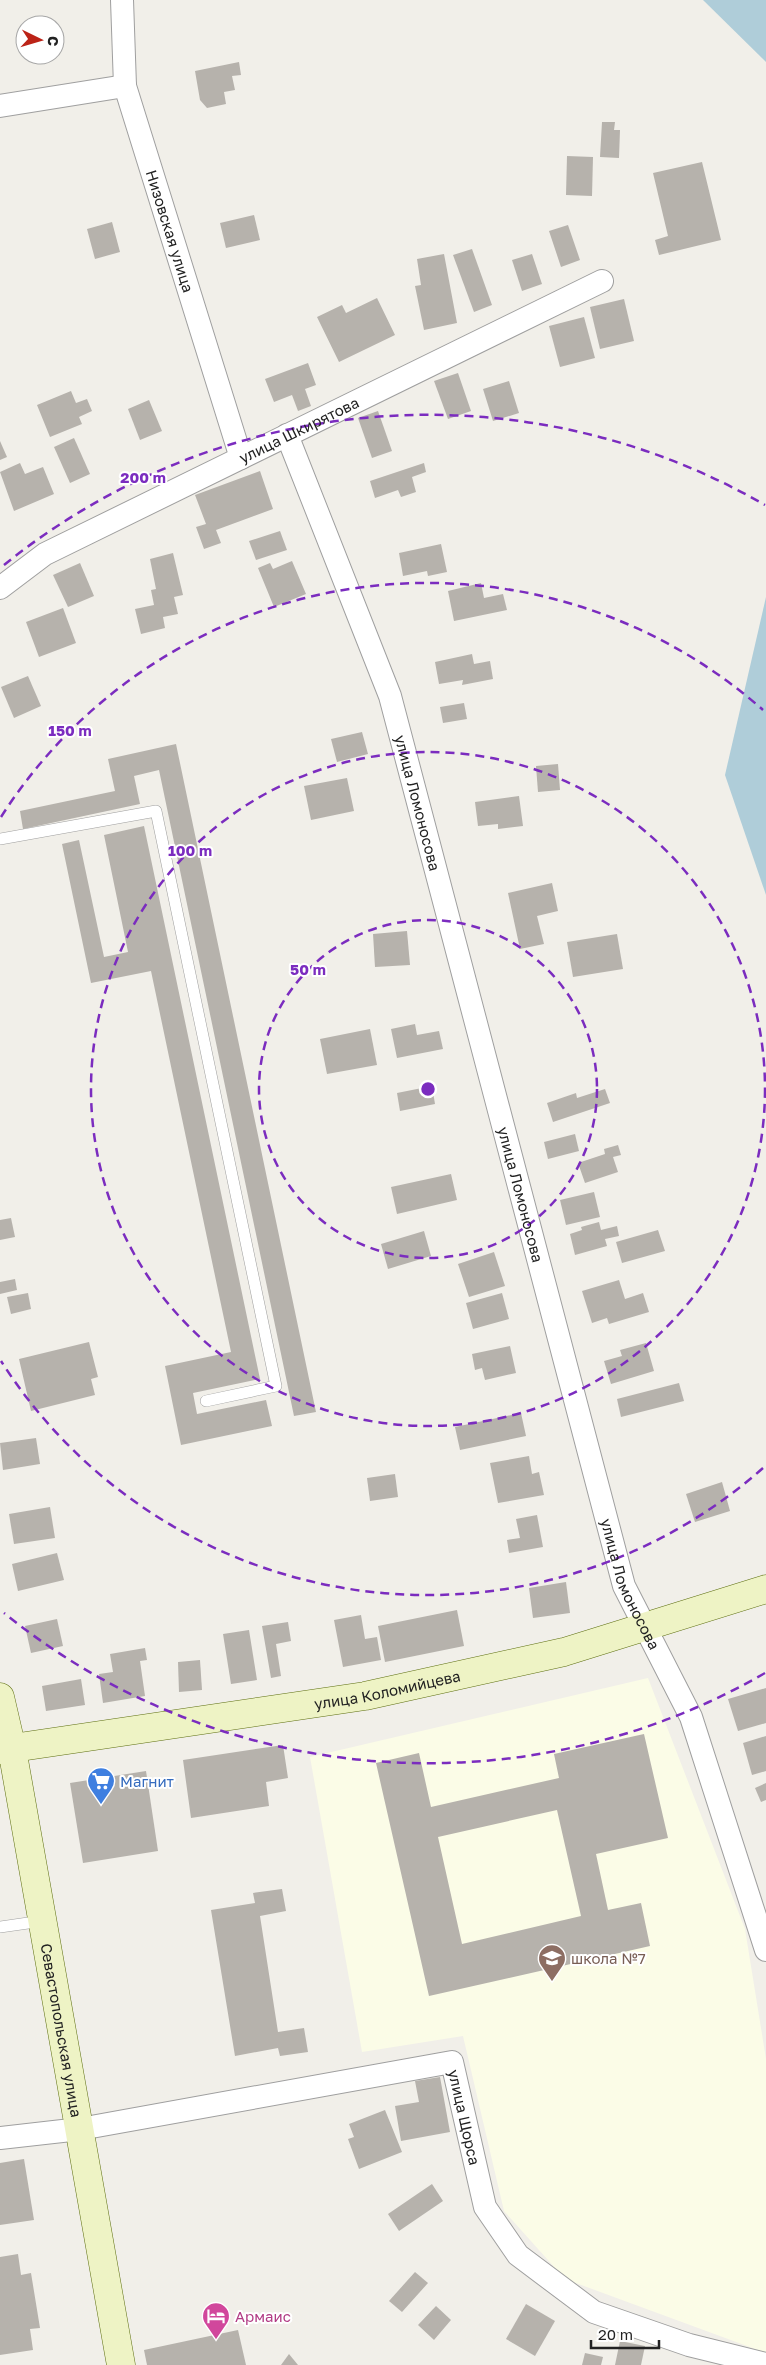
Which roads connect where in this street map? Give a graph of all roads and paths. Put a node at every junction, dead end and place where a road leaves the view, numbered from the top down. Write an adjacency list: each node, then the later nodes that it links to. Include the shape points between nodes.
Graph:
1 (122, 0): 2 (street, Низовская улица)
2 (125, 86): 3 (street); 6 (street, Низовская улица)
3 (0, 106)
4 (602, 281): 5 (street, улица Шкирятова)
5 (287, 435): 6 (street, улица Шкирятова); 11 (street, улица Ломоносова, via 390,696 624,1586)
6 (241, 458): 7 (street, улица Шкирятова, via 46,554)
7 (0, 588)
8 (0, 839): 9 (lane, via 156,811 276,1386)
9 (206, 1401)
10 (766, 1589): 11 (main road, улица Коломийцева)
11 (644, 1626): 13 (main road, улица Коломийцева, via 564,1652 365,1696); 16 (street, улица Ломоносова, via 691,1717)
12 (0, 1696): 13 (main road, Севастопольская улица)
13 (6, 1750): 14 (main road, Севастопольская улица)
14 (42, 1921): 15 (lane); 17 (main road, Севастопольская улица)
15 (0, 1927)
16 (766, 1950)
17 (80, 2130): 18 (street, улица Щорса); 19 (street, улица Щорса, via 452,2062 485,2207 518,2255 594,2312 689,2345); 20 (main road, Севастопольская улица)
18 (0, 2138)
19 (766, 2364)
20 (121, 2365)

